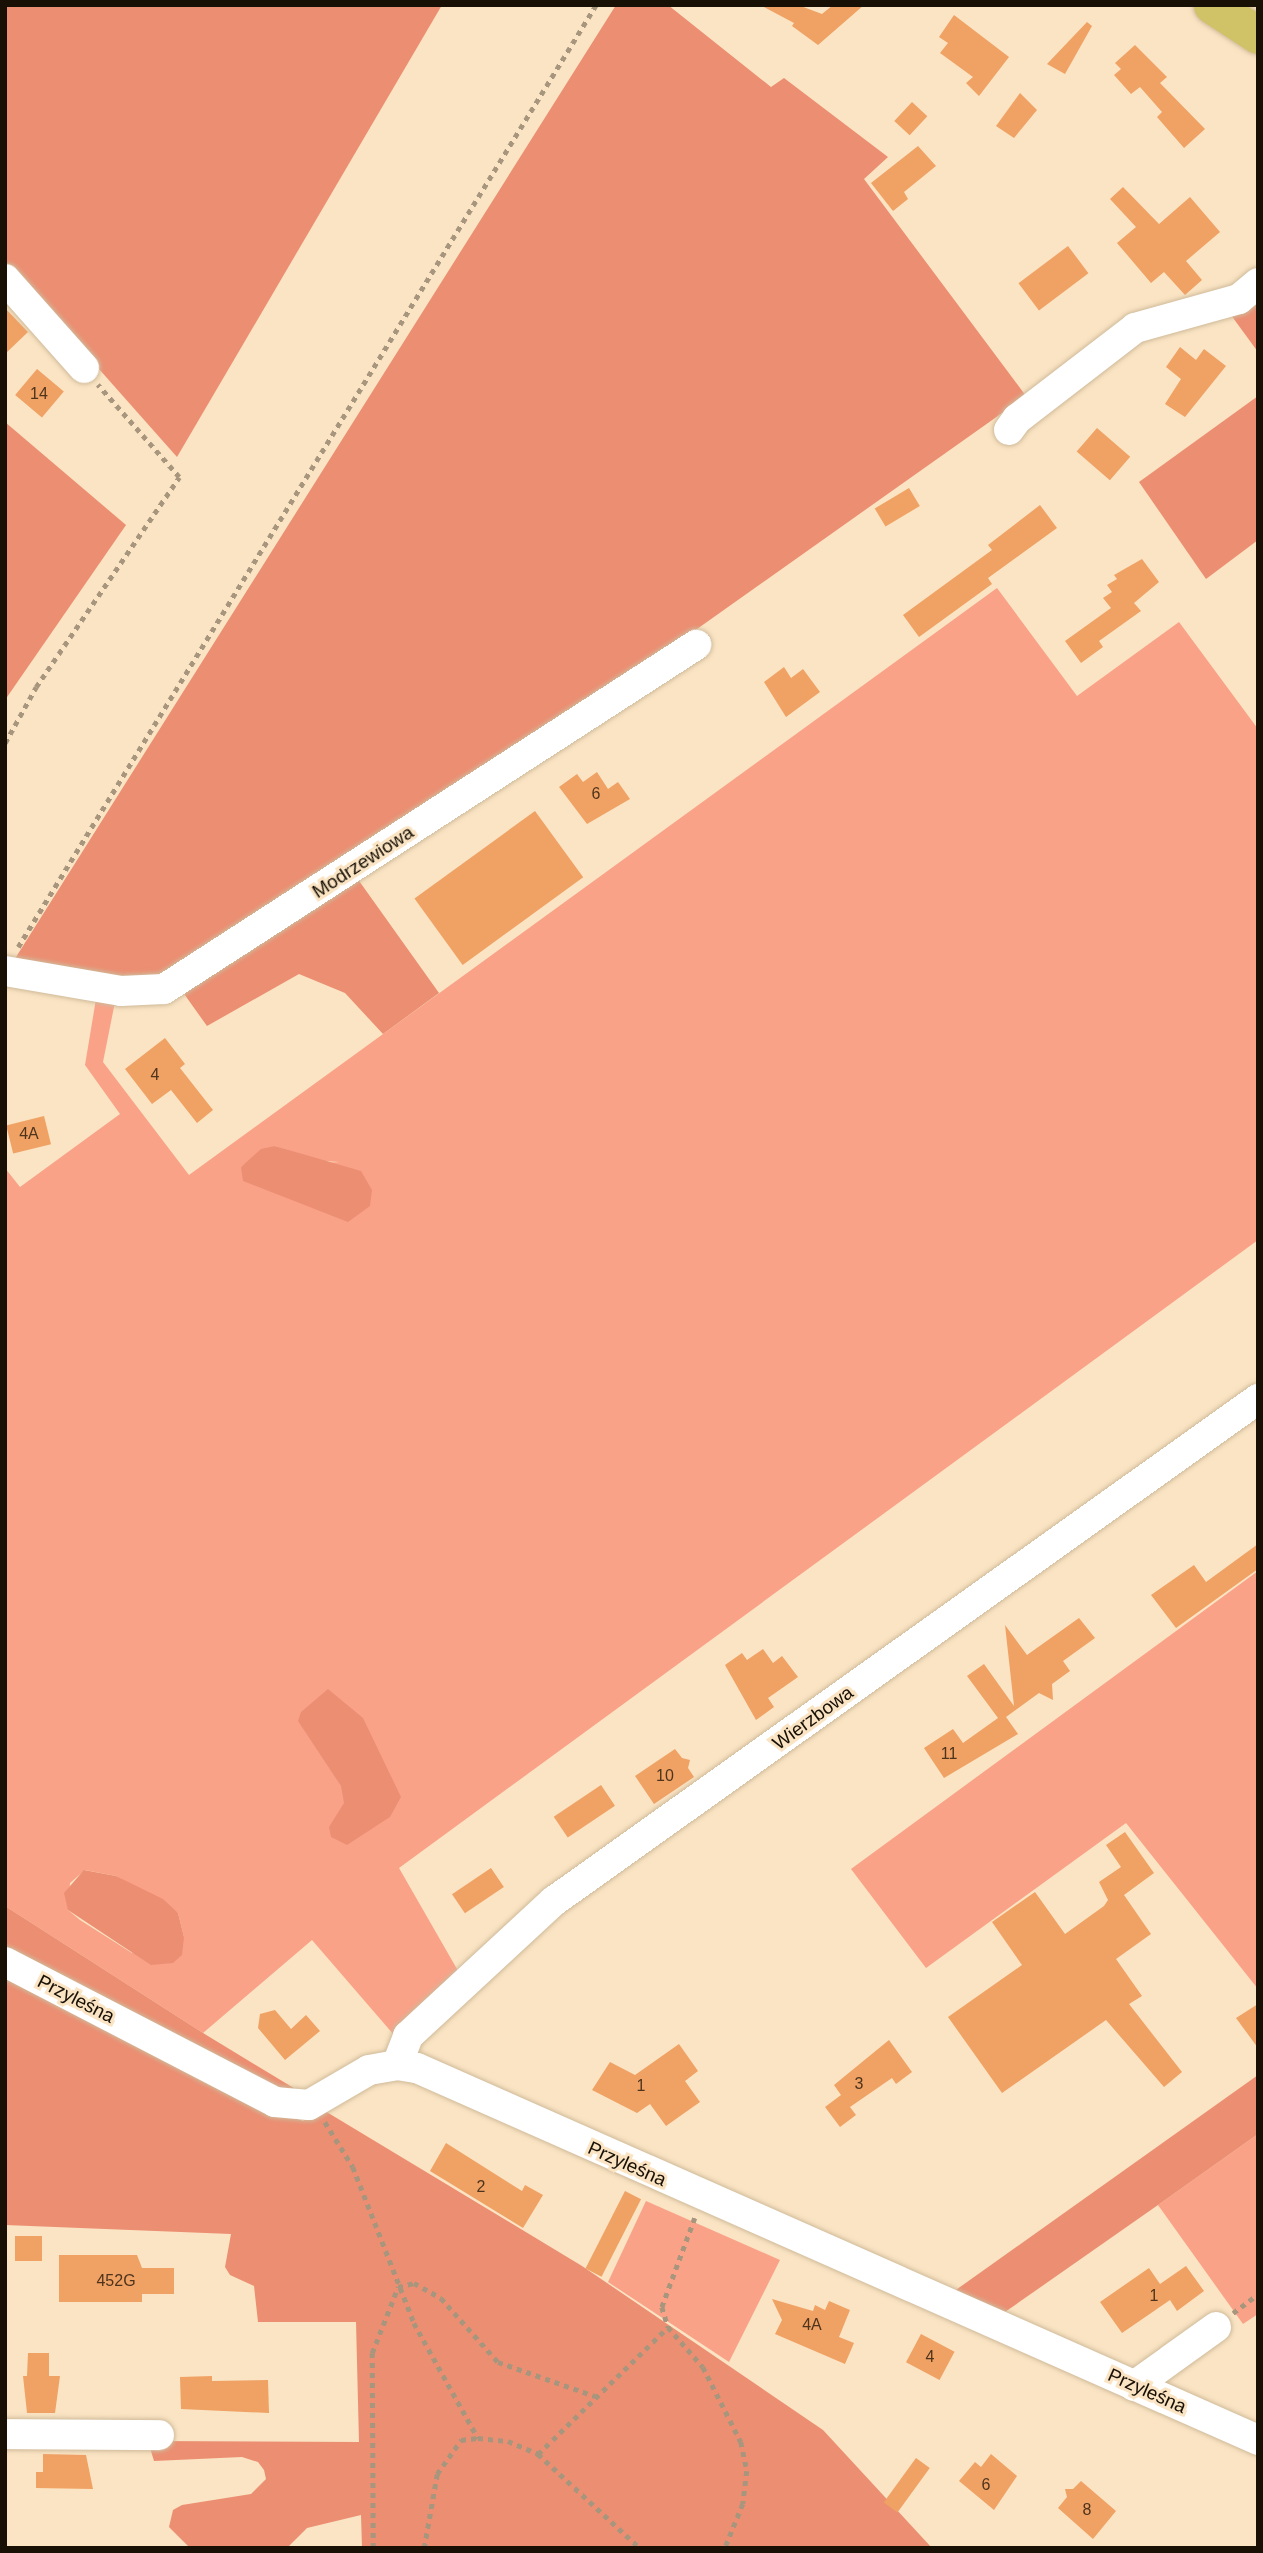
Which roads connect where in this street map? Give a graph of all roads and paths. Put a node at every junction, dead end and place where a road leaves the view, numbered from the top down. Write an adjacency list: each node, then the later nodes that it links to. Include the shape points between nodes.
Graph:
1 (596, 5): 10 (path)
2 (1212, 5): 3 (main road)
3 (1258, 35)
4 (5, 279): 6 (street)
5 (1258, 283): 7 (street, via 1239,299 1135,328 1017,419)
6 (84, 368): 9 (path, via 179,477 36,687)
7 (1009, 430)
8 (696, 645): 10 (street, Modrzewiowa, via 164,989 121,991)
9 (5, 743)
10 (9, 964)
11 (1258, 1399): 13 (street, Wierzbowa, via 554,1901 408,2036)
12 (5, 1962): 14 (street, Przyleśna, via 275,2102)
13 (397, 2065): 14 (street, Przyleśna, via 369,2070); 15 (street, Przyleśna, via 417,2068)
14 (309, 2105): 16 (path, via 331,2129 353,2167)
15 (702, 2198): 17 (path, via 662,2307); 19 (street, Przyleśna)
16 (398, 2287): 20 (path, via 414,2283 441,2298 498,2362); 23 (path); 26 (path, via 372,2353)
17 (667, 2327): 20 (path); 29 (path, via 703,2367 741,2442 747,2471 743,2504)
18 (1216, 2327): 19 (street)
19 (1134, 2386): 24 (street, Przyleśna)
20 (595, 2396): 25 (path)
21 (5, 2434): 22 (street)
22 (159, 2435)
23 (478, 2438): 25 (path, via 508,2441); 27 (path, via 461,2440 437,2474)
24 (1258, 2440)
25 (538, 2454): 28 (path)
26 (373, 2548)
27 (424, 2548)
28 (640, 2548)
29 (725, 2548)

